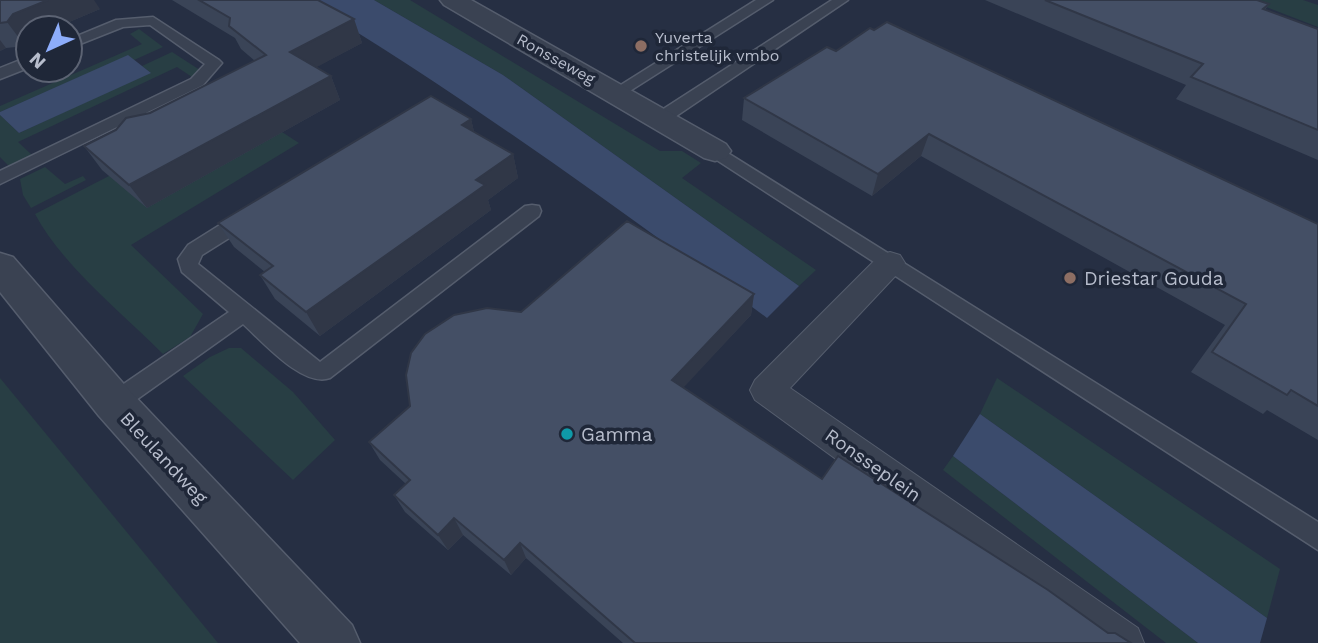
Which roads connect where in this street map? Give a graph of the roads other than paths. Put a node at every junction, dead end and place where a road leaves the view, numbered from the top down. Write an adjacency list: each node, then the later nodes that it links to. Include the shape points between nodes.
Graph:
1 (453, 0): 5 (street, Ronsseweg)
2 (766, 0): 5 (lane)
3 (841, 0): 6 (lane)
4 (84, 38): 8 (lane, via 121,23 153,21 214,63 198,82)
5 (616, 93): 6 (street, Ronsseweg)
6 (660, 119): 7 (street, Ronsseweg)
7 (715, 151): 11 (lane)
8 (0, 178)
9 (264, 207): 13 (lane, via 188,259 189,267)
10 (532, 211): 13 (lane, via 322,372 311,370)
11 (890, 263): 15 (lane); 17 (street, Ronsseplein, via 766,390)
12 (0, 266): 14 (street, Bleulandweg)
13 (242, 314): 14 (lane)
14 (114, 403): 16 (street, Bleulandweg)
15 (1318, 537)
16 (334, 643)
17 (1123, 643)

